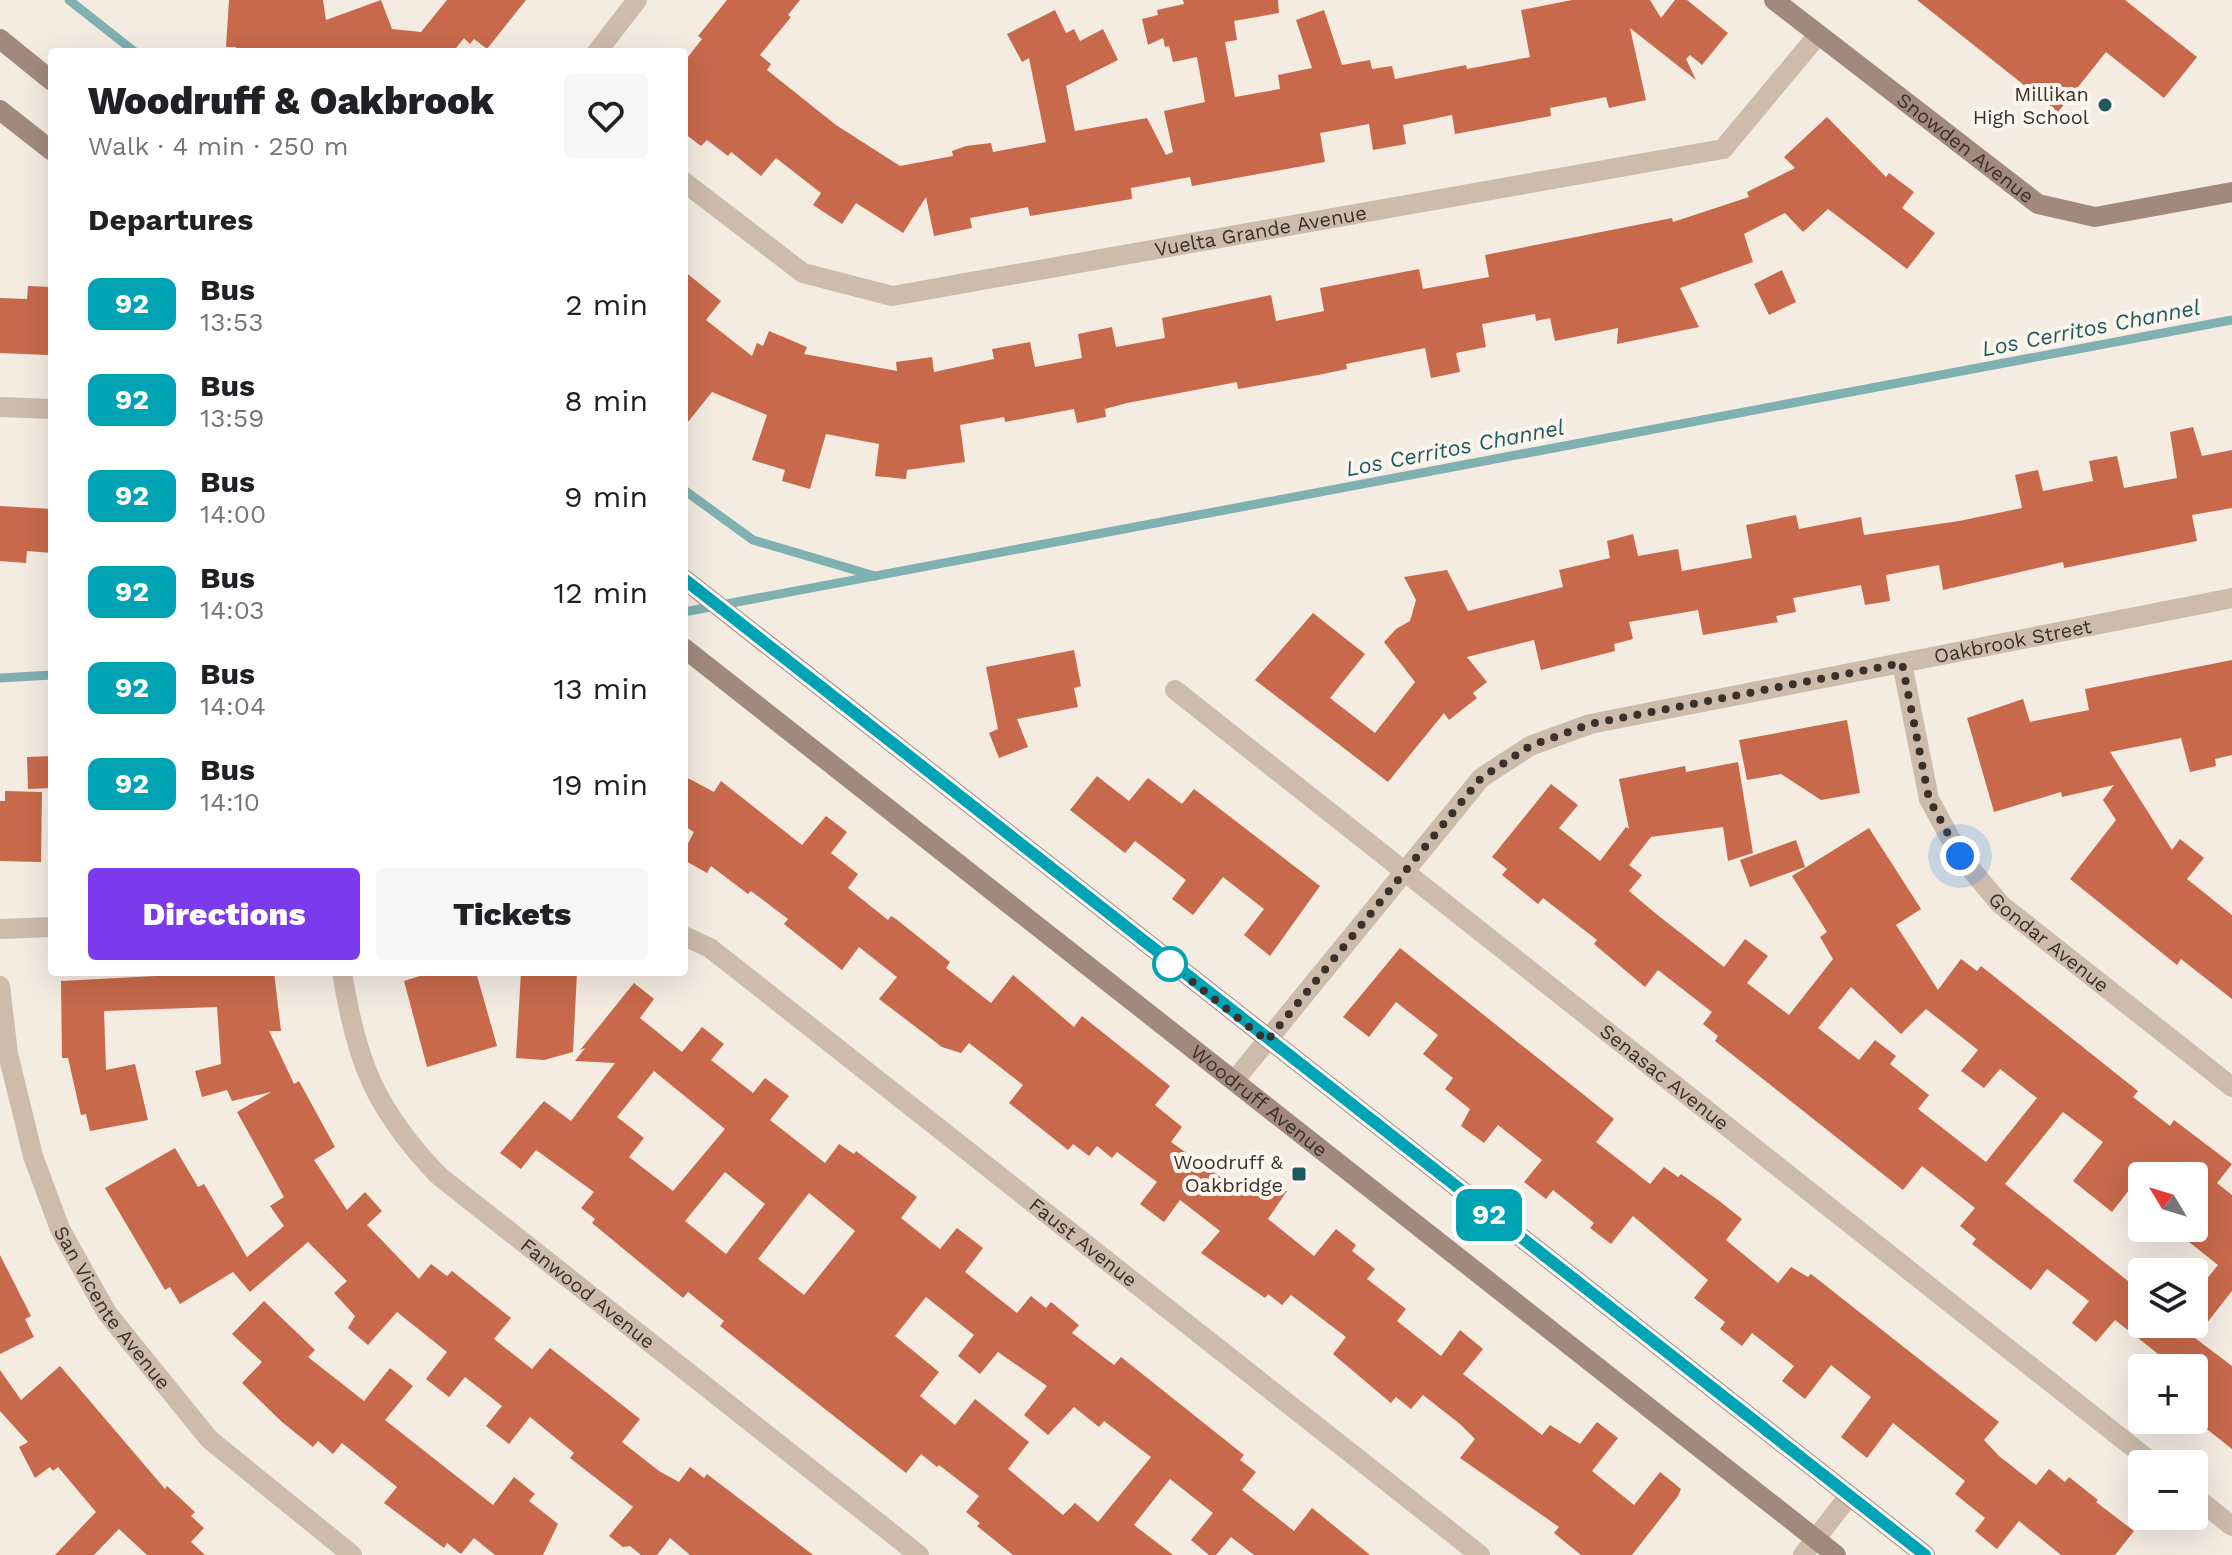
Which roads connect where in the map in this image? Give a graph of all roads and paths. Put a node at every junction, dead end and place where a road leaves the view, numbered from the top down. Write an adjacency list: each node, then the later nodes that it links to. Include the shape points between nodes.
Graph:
1 (637, 0): 5 (street)
2 (1774, 0): 3 (main road, Snowden Avenue)
3 (1818, 35): 9 (street, Vuelta Grande Avenue, via 1723,149 892,296 803,273); 10 (main road, Snowden Avenue, via 2038,204 2095,217)
4 (0, 39): 6 (main road)
5 (600, 48)
6 (48, 78)
7 (0, 110): 8 (main road)
8 (48, 148)
9 (688, 185)
10 (2232, 192)
11 (0, 407): 12 (street)
12 (48, 409)
13 (688, 582): 24 (main road)
14 (2232, 598): 16 (street, Oakbrook Street)
15 (688, 651): 25 (main road, Woodruff Avenue)
16 (1902, 663): 18 (street, Oakbrook Street, via 1590,724 1530,746 1481,778); 26 (street, Gondar Avenue, via 1929,799 1960,856 2000,904)
17 (1175, 690): 18 (street, Senasac Avenue)
18 (1403, 871): 24 (street, Oakbrook Street); 27 (street, Senasac Avenue)
19 (48, 927): 20 (street)
20 (0, 929)
21 (688, 938): 34 (street, Faust Avenue, via 722,958)
22 (343, 976): 33 (street, Fanwood Avenue, via 352,1034 376,1096 407,1142 438,1175)
23 (0, 986): 32 (street, San Vicente Avenue, via 8,1054 33,1156 60,1229 107,1313 209,1439)
24 (1267, 1041): 25 (street, Oakbrook Street); 28 (main road)
25 (1234, 1081): 31 (main road, Woodruff Avenue)
26 (2232, 1087)
27 (2136, 1450)
28 (1849, 1496): 31 (street); 36 (main road)
29 (2208, 1507): 30 (street)
30 (2232, 1526)
31 (1809, 1547): 35 (main road, Woodruff Avenue)
32 (352, 1555)
33 (919, 1555)
34 (1480, 1555)
35 (1836, 1555)
36 (1925, 1555)

